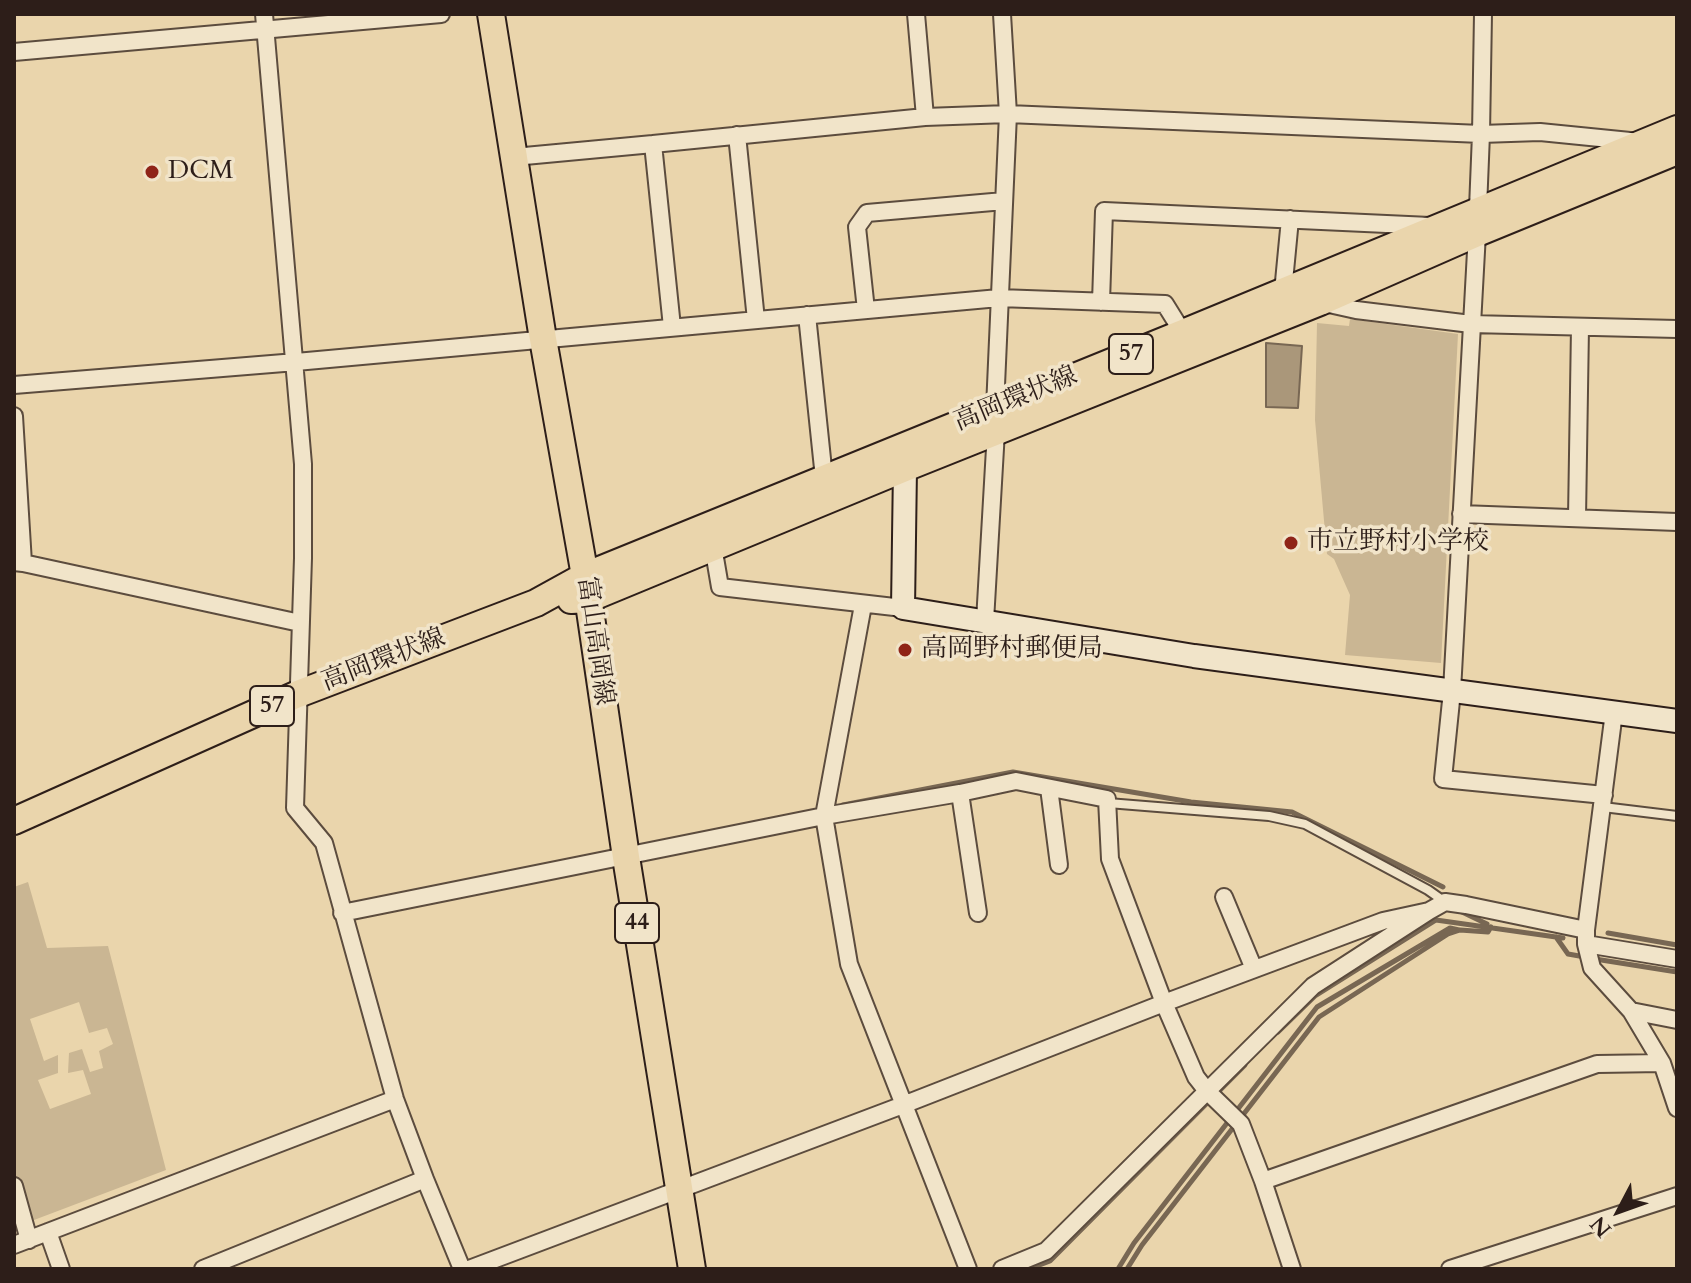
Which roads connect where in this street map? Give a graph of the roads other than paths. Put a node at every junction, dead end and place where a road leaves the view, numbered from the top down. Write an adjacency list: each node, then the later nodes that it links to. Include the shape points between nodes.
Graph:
1 (441, 14): 6 (street)
2 (491, 14): 16 (main road, 富山高岡線 / 44)
3 (916, 14): 9 (street)
4 (1002, 14): 8 (street)
5 (1483, 14): 11 (street)
6 (265, 22): 7 (street); 34 (street)
7 (14, 52)
8 (1008, 114): 9 (street); 11 (street); 17 (street)
9 (925, 117): 12 (street)
10 (1677, 129): 13 (main road, 高岡環状線 / 57)
11 (1481, 134): 13 (street, via 1540,132); 19 (street)
12 (737, 135): 14 (street); 27 (street)
13 (1645, 142): 19 (main road, 高岡環状線 / 57)
14 (653, 144): 16 (street); 29 (street)
15 (1677, 151): 19 (main road, 高岡環状線 / 57)
16 (514, 157): 33 (main road, 富山高岡線 / 44)
17 (1004, 201): 22 (street); 25 (street, via 867,213 857,227)
18 (1290, 219): 20 (street); 21 (street); 23 (street, via 1104,211)
19 (1478, 222): 20 (main road, 高岡環状線 / 57); 24 (main road, 高岡環状線 / 57); 28 (street)
20 (1442, 226): 21 (main road, 高岡環状線 / 57)
21 (1283, 292): 32 (main road, 高岡環状線 / 57)
22 (999, 298): 23 (street); 25 (street); 37 (street)
23 (1101, 302): 32 (street, via 1165,304)
24 (1320, 302): 28 (street); 37 (main road, 高岡環状線 / 57)
25 (866, 310): 26 (street)
26 (807, 315): 27 (street); 39 (street)
27 (756, 320): 29 (street)
28 (1471, 324): 30 (street); 40 (street)
29 (672, 327): 33 (street)
30 (1580, 327): 31 (street); 41 (street)
31 (1677, 329)
32 (1183, 333): 37 (main road, 高岡環状線 / 57)
33 (543, 339): 34 (street); 45 (main road, 富山高岡線 / 44)
34 (296, 362): 35 (street); 49 (street, via 303,464)
35 (14, 385)
36 (14, 416): 44 (street)
37 (996, 420): 38 (main road, 高岡環状線 / 57); 48 (street)
38 (900, 458): 39 (main road, 高岡環状線 / 57); 43 (main road, 高岡環状線 / 57); 47 (street)
39 (824, 478): 45 (main road, 高岡環状線 / 57)
40 (1461, 514): 41 (street); 50 (street)
41 (1577, 518): 42 (street)
42 (1677, 522)
43 (713, 546): 45 (main road, 高岡環状線 / 57); 46 (street, via 720,587)
44 (19, 562): 49 (street)
45 (586, 588): 51 (main road, 高岡環状線 / 57); 61 (main road, 富山高岡線 / 44)
46 (863, 605): 47 (street); 58 (street)
47 (903, 608): 48 (street)
48 (985, 621): 50 (street, via 1114,634 1194,656)
49 (300, 623): 51 (street)
50 (1452, 691): 52 (street); 56 (street, via 1443,779)
51 (298, 694): 60 (main road, 高岡環状線 / 57); 66 (street, via 295,808 324,843)
52 (1614, 712): 53 (street); 56 (street)
53 (1677, 721)
54 (1049, 788): 55 (street, via 1016,781); 57 (street); 62 (street)
55 (960, 793): 58 (street); 67 (street)
56 (1603, 801): 59 (lane); 68 (street)
57 (1108, 803): 64 (lane, via 1269,816 1305,824); 71 (street, via 1110,859)
58 (824, 811): 61 (street); 77 (street, via 849,964)
59 (1677, 816)
60 (14, 821)
61 (626, 857): 66 (street); 82 (main road, 富山高岡線 / 44)
62 (1059, 865)
63 (1224, 897): 70 (street)
64 (1445, 902): 65 (street); 68 (street)
65 (1429, 911): 70 (street, via 1383,921); 76 (street, via 1313,986)
66 (342, 913): 75 (street)
67 (978, 913)
68 (1586, 937): 69 (street); 72 (street, via 1592,968)
69 (1677, 959)
70 (1254, 969): 71 (street)
71 (1164, 1003): 76 (street, via 1196,1077); 77 (street)
72 (1631, 1011): 73 (street); 74 (street)
73 (1677, 1020)
74 (1670, 1064): 78 (street); 80 (street, via 1597,1064)
75 (395, 1099): 79 (street); 84 (street)
76 (1221, 1104): 80 (street); 92 (street, via 1046,1251)
77 (903, 1105): 82 (street); 91 (street)
78 (1677, 1108)
79 (425, 1179): 87 (street); 88 (street)
80 (1263, 1181): 93 (street)
81 (14, 1186): 85 (street)
82 (679, 1189): 89 (street); 90 (main road, 富山高岡線 / 44)
83 (1677, 1196): 94 (street)
84 (48, 1232): 85 (street); 86 (street)
85 (21, 1242)
86 (61, 1269)
87 (203, 1269)
88 (462, 1269)
89 (469, 1269)
90 (692, 1269)
91 (968, 1269)
92 (1002, 1269)
93 (1292, 1269)
94 (1450, 1269)

